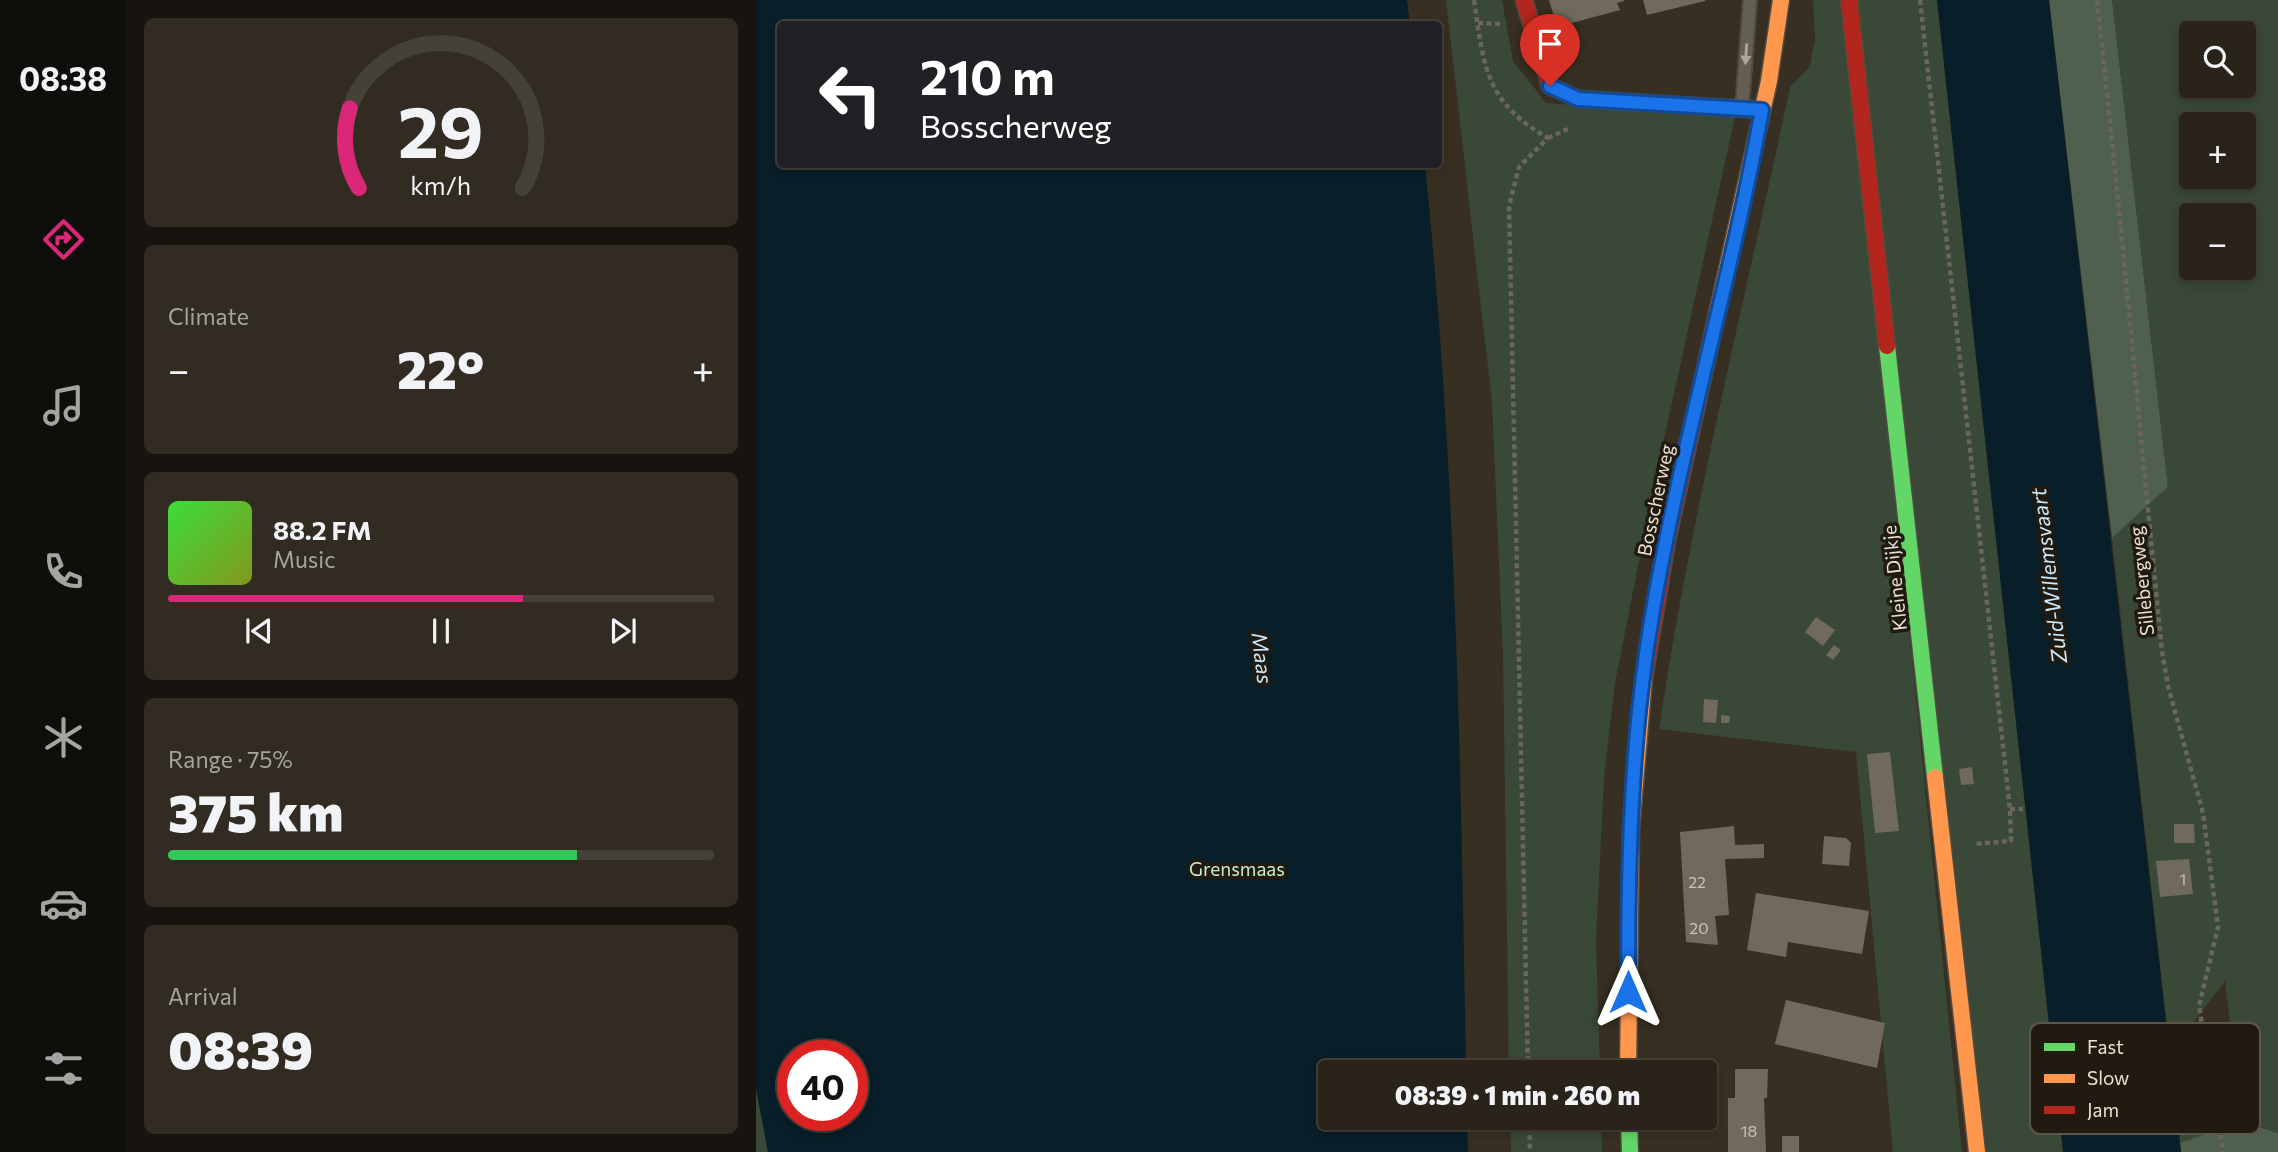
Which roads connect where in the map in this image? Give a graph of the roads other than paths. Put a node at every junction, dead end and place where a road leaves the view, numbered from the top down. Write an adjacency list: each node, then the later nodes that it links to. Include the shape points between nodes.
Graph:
1 (1524, 0): 5 (street, via 1550,86 1578,99)
2 (1750, 0): 5 (lane, one-way to 5)
3 (1781, 0): 6 (street, Bosscherweg)
4 (1849, 0): 10 (street, Kleine Dijkje)
5 (1742, 109): 6 (street)
6 (1762, 110): 7 (street, Bosscherweg, via 1668,538 1643,678 1628,865)
7 (1628, 1060)
8 (1629, 1130): 9 (street)
9 (1630, 1152)
10 (1977, 1152)

